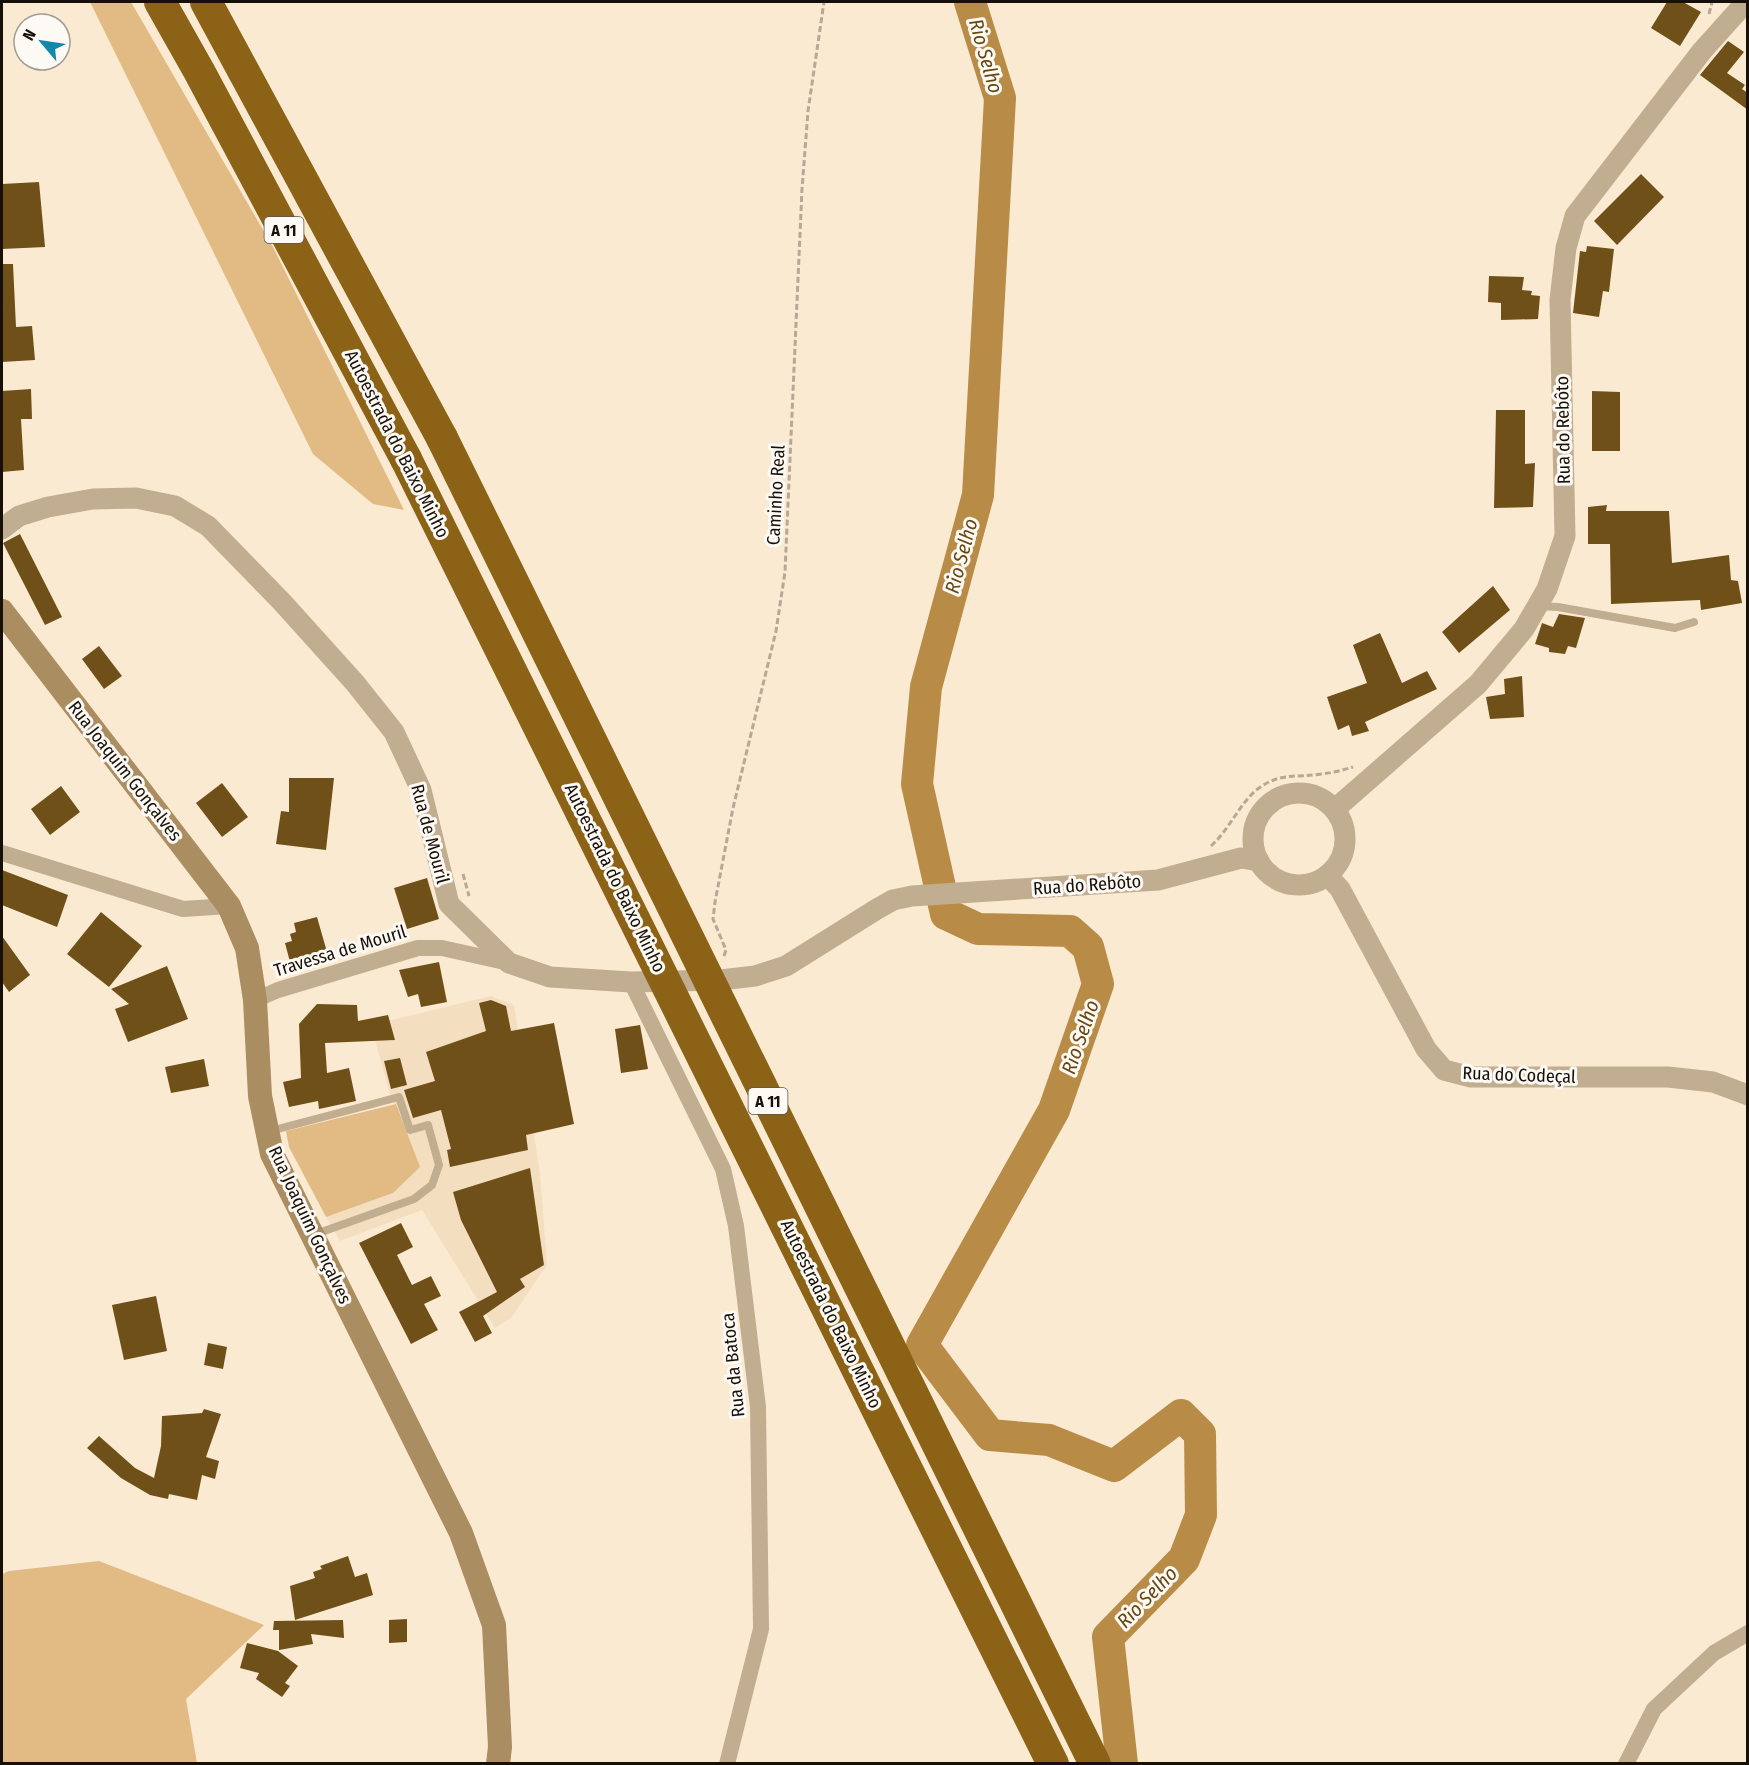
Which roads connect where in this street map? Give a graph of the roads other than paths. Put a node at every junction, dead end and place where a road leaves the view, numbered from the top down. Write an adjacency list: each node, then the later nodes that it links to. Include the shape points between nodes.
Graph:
1 (160, 2): 24 (highway, Autoestrada do Baixo Minho / A 11, bridge, via 406,459)
2 (206, 2): 25 (highway, Autoestrada do Baixo Minho / A 11, bridge, via 442,438)
3 (1742, 8): 6 (street, Rua do Rebôto, via 1695,59 1575,216 1566,248 1560,300 1565,536)
4 (10, 515): 5 (street, Rua de Mouril); 15 (street, Rua de Mouril, via 93,499 136,498 175,506 208,526 282,602 394,732 421,790 449,904)
5 (2, 529)
6 (1538, 606): 8 (lane, via 1675,628); 9 (street, Rua do Rebôto, via 1478,684)
7 (5, 619): 14 (main road, Rua Joaquim Gonçalves)
8 (1694, 622)
9 (1335, 809): 11 (street, via 1325,800 1306,793 1285,794 1273,800 1263,810 1253,835); 12 (street, via 1346,836 1338,865)
10 (2, 853): 14 (street, via 183,909)
11 (1259, 861): 12 (street, via 1282,882 1314,883); 13 (street, Rua do Rebôto, via 1241,858 1158,880)
12 (1328, 876): 18 (street, Rua do Codeçal, via 1340,889 1426,1049 1444,1070 1471,1077 1668,1077 1713,1082)
13 (912, 896): 16 (street, Rua de Mouril, via 877,909 786,966 755,976)
14 (229, 906): 17 (main road, Rua Joaquim Gonçalves, via 247,948)
15 (509, 963): 16 (street, Rua de Mouril, via 550,977); 17 (street, Travessa de Mouril, via 442,948 418,948)
16 (630, 982): 23 (street, Rua da Batoca, via 723,1169 736,1227 758,1407 761,1629)
17 (255, 1000): 19 (main road, Rua Joaquim Gonçalves, via 260,1096)
18 (1748, 1095)
19 (267, 1131): 20 (main road, Rua Joaquim Gonçalves, via 272,1154); 20 (lane, via 399,1097 410,1130 428,1125 439,1165 432,1185 414,1199)
20 (313, 1236): 22 (main road, Rua Joaquim Gonçalves, via 461,1533 494,1625)
21 (1748, 1633): 26 (street, via 1714,1653 1654,1709)
22 (498, 1764)
23 (727, 1764)
24 (1053, 1764)
25 (1095, 1764)
26 (1626, 1764)

